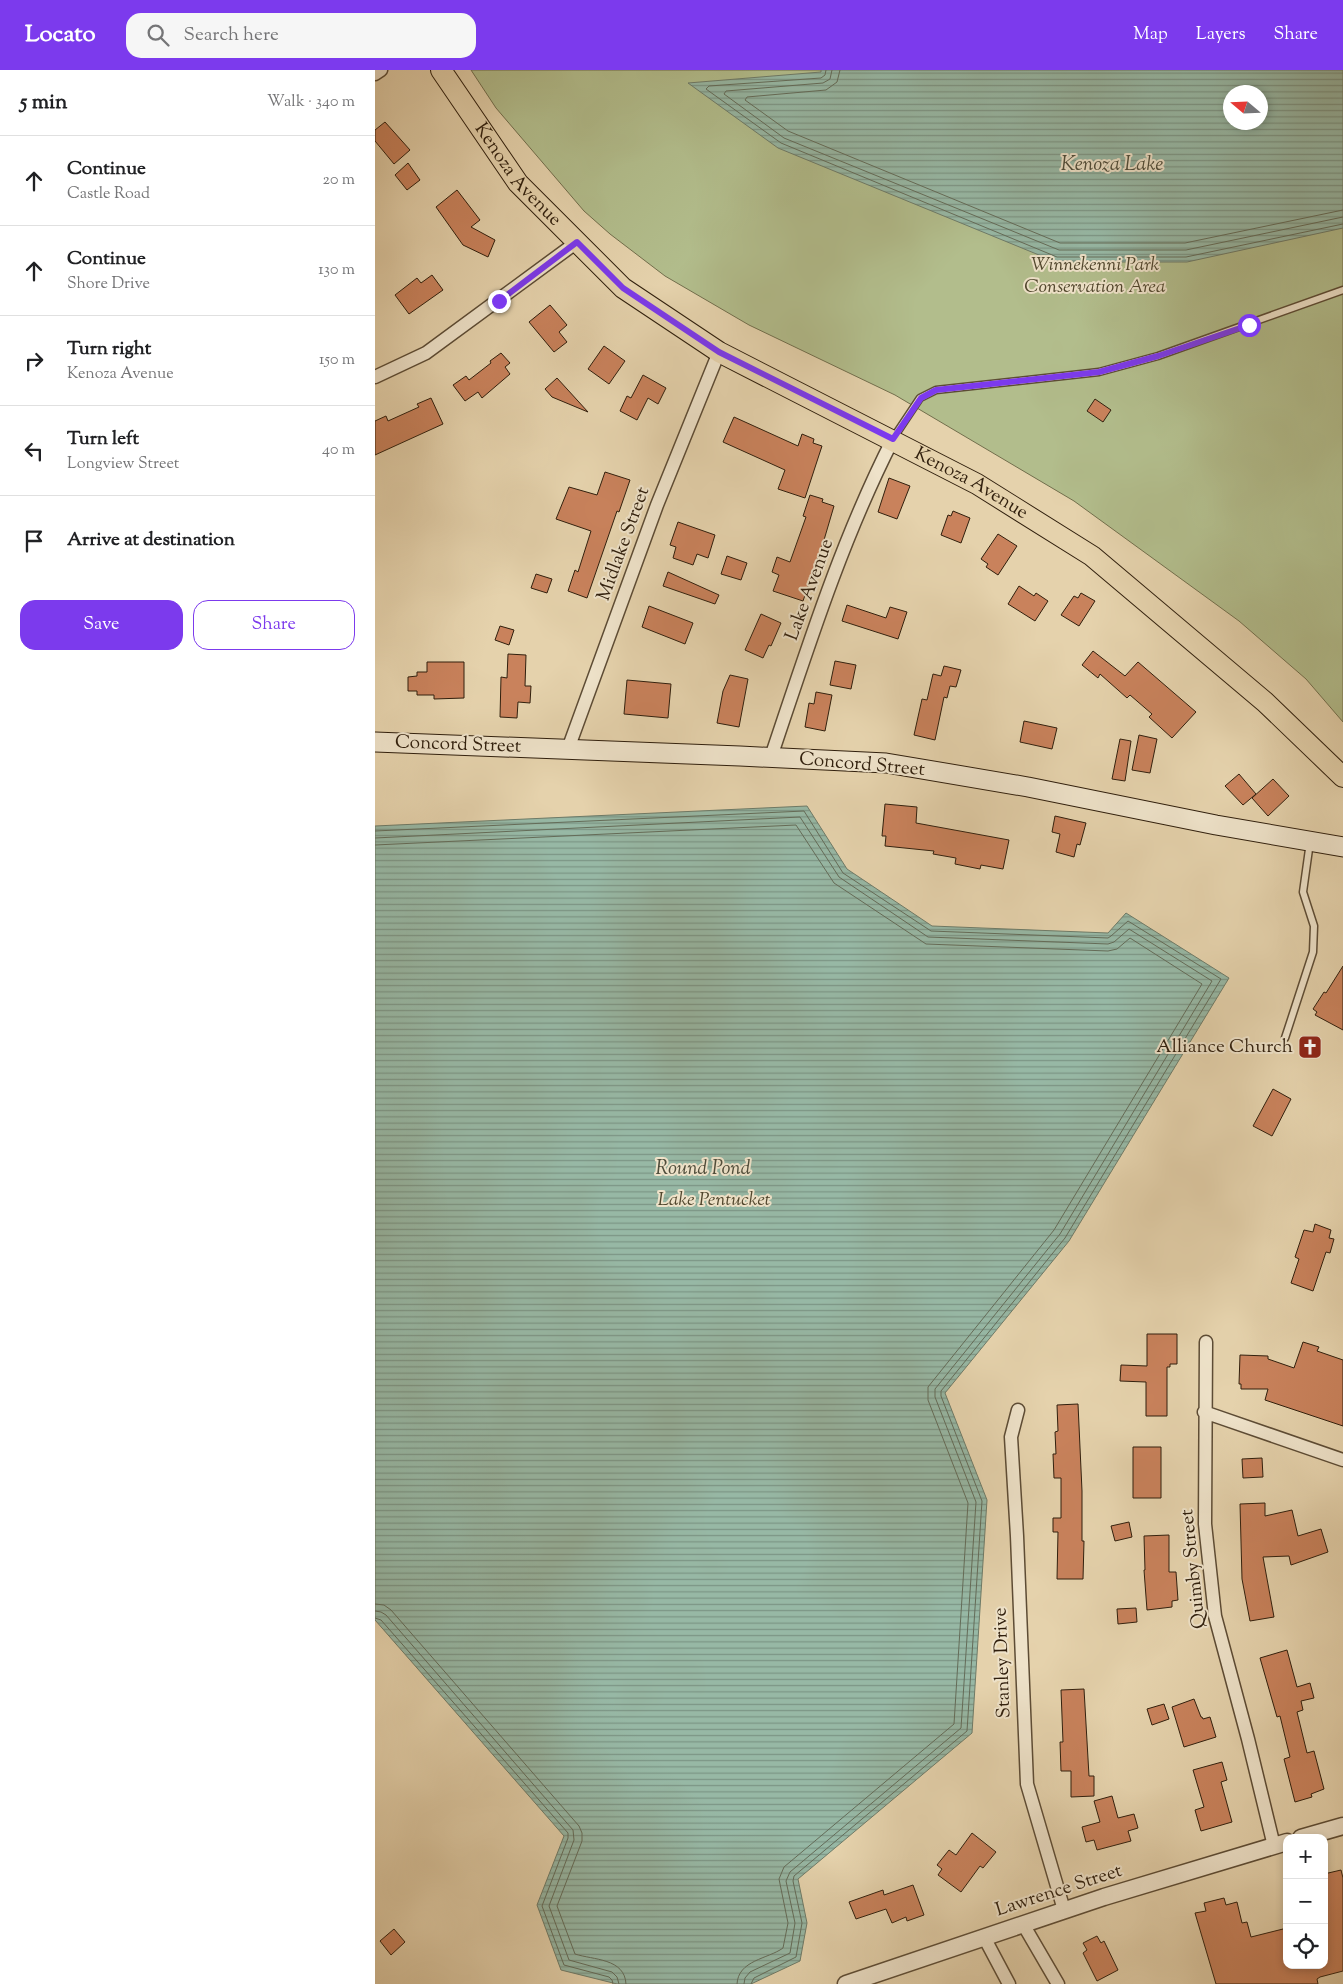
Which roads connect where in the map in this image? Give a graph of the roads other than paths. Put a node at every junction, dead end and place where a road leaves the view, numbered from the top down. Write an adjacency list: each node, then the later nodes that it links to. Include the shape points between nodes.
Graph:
1 (381, 70): 3 (street)
2 (441, 70): 4 (main road, Kenoza Avenue, via 518,183)
3 (375, 74)
4 (577, 242): 6 (main road, Kenoza Avenue, via 623,288); 7 (street, via 426,352)
5 (1343, 290): 8 (lane, via 1196,344 1099,372 936,390 921,398)
6 (719, 352): 8 (main road, Kenoza Avenue); 10 (street, Midlake Street, via 657,505)
7 (375, 378)
8 (893, 439): 11 (street, Lake Avenue, via 869,487 835,573); 12 (main road, Kenoza Avenue, via 977,484 1092,556 1265,702)
9 (375, 742): 10 (main road, Concord Street)
10 (568, 749): 11 (main road, Concord Street)
11 (771, 757): 13 (main road, Concord Street, via 886,763)
12 (1343, 777)
13 (1311, 841): 14 (main road, Concord Street); 15 (lane, via 1303,892 1314,926 1313,952)
14 (1343, 847)
15 (1285, 1038)
16 (1206, 1342): 18 (street, Quimby Street)
17 (1018, 1410): 23 (street, Stanley Drive, via 1011,1437 1027,1784)
18 (1204, 1412): 19 (street); 22 (street, Quimby Street, via 1205,1524 1215,1616)
19 (1343, 1460)
20 (1343, 1826): 21 (street)
21 (1315, 1834)
22 (1280, 1844): 23 (street, Lawrence Street)
23 (1064, 1910): 24 (street, Lawrence Street)
24 (1023, 1924): 25 (street, Lawrence Street); 28 (street)
25 (985, 1937): 26 (street, Lawrence Street); 27 (street)
26 (846, 1984)
27 (1009, 1984)
28 (1057, 1984)

